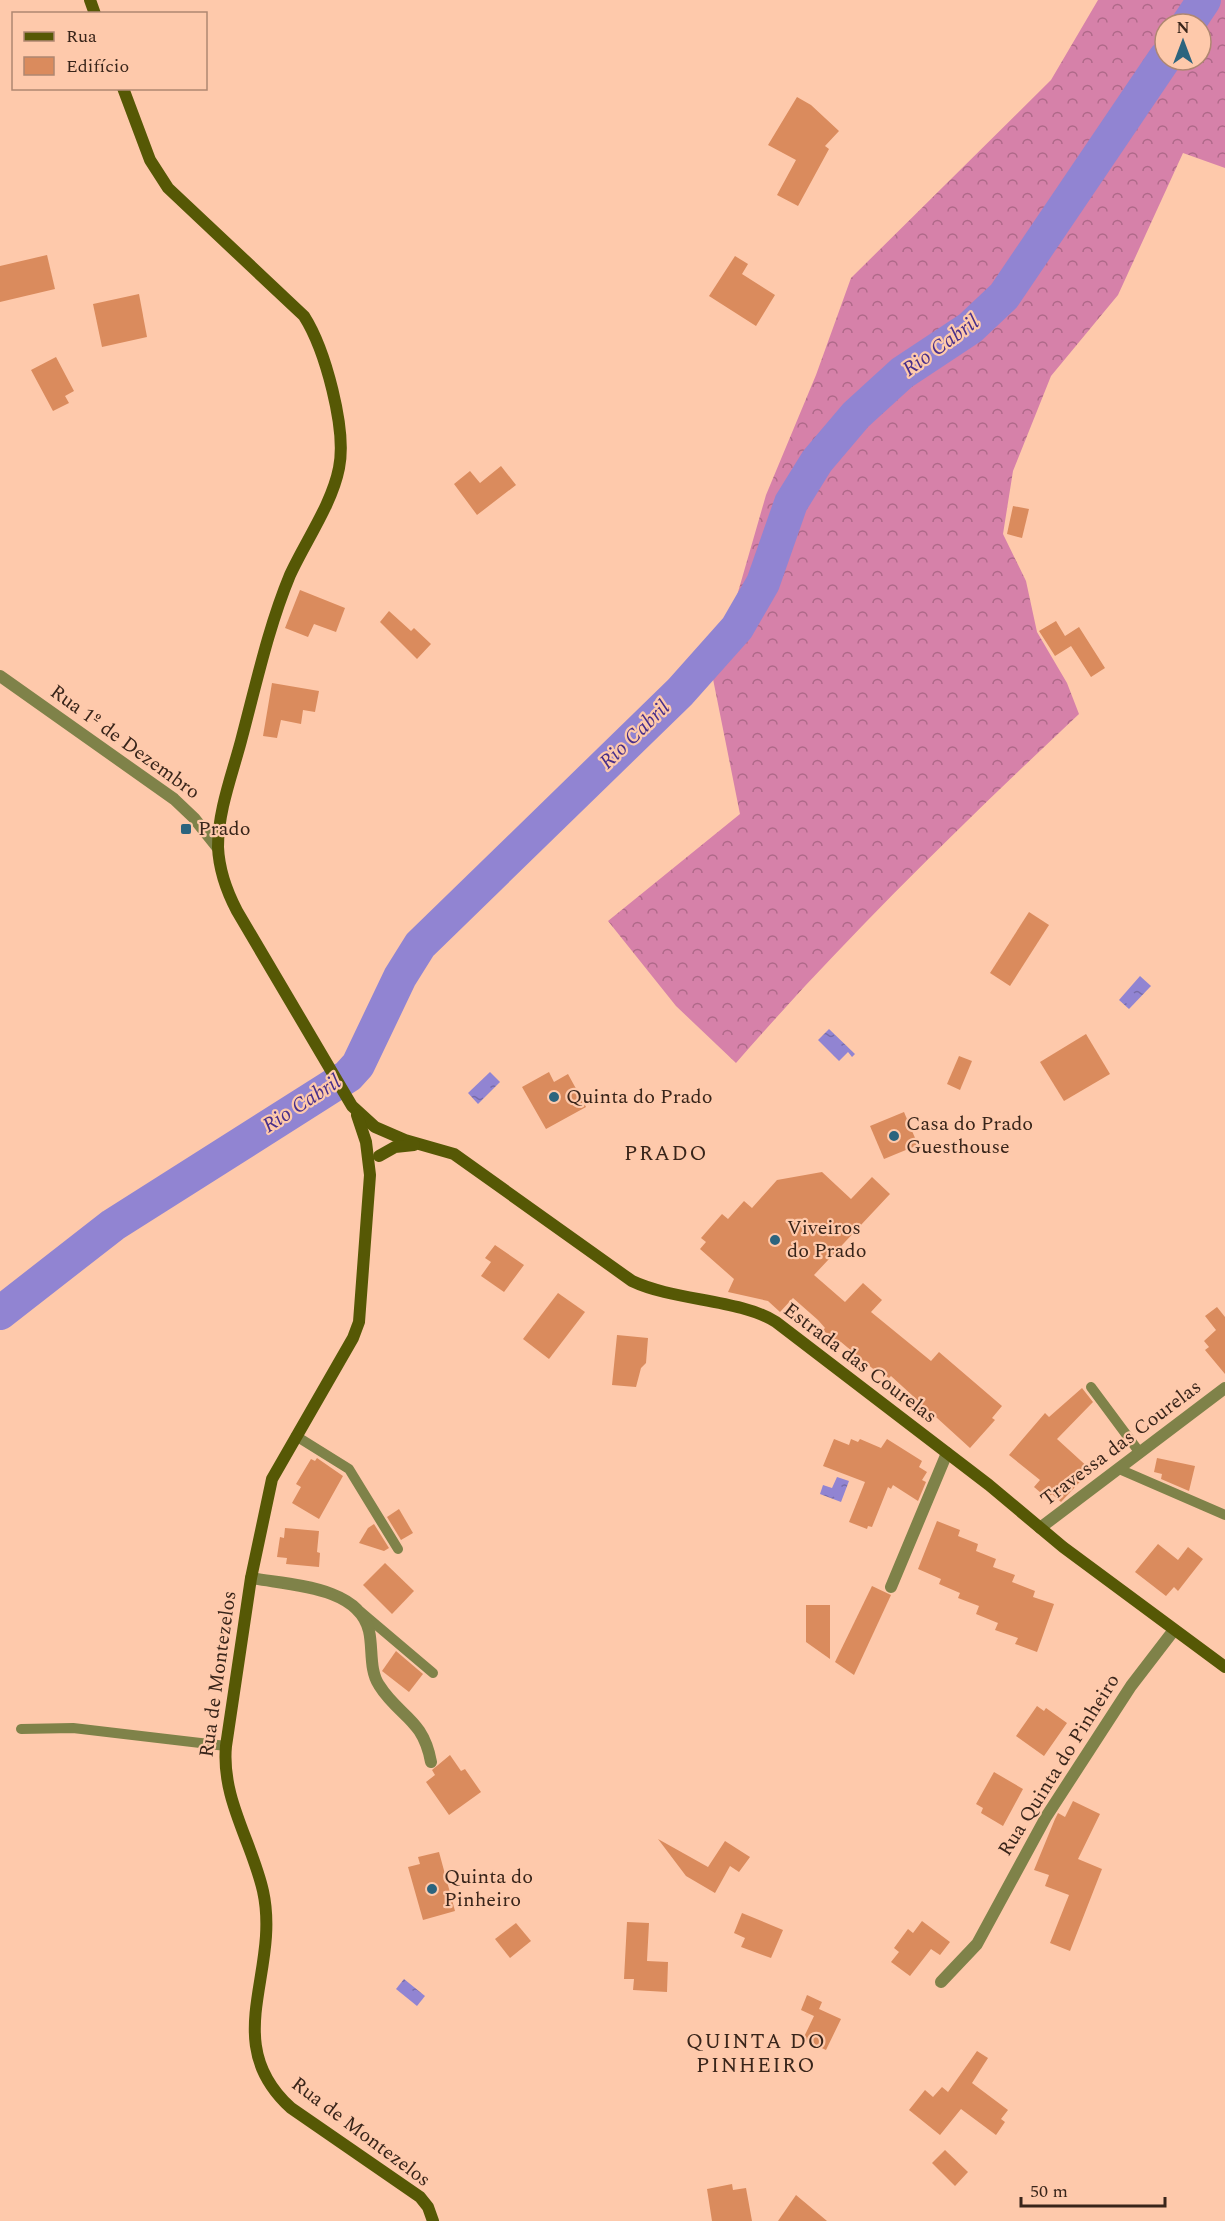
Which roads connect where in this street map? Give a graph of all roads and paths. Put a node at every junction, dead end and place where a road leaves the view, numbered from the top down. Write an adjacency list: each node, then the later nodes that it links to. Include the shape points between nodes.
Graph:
1 (124, 90): 3 (main road, Estrada das Courelas, via 150,160 168,188 304,316 314,336 341,431 337,476 275,616 225,803)
2 (0, 676): 3 (street, Rua 1º de Dezembro, via 174,799)
3 (218, 848): 4 (main road, Estrada das Courelas, via 223,880 232,900)
4 (356, 1111): 5 (main road, Estrada das Courelas); 7 (main road)
5 (382, 1130): 6 (main road, Estrada das Courelas); 7 (main road, via 383,1146)
6 (426, 1145): 7 (main road, via 395,1147); 11 (main road, Estrada das Courelas, via 460,1158 632,1281 772,1319)
7 (373, 1154): 10 (main road, Rua de Montezelos, via 357,1327)
8 (1091, 1387): 12 (lane)
9 (1225, 1388): 12 (street, Travessa das Courelas)
10 (296, 1436): 16 (lane, via 349,1469); 17 (main road, Rua de Montezelos, via 272,1479)
11 (947, 1453): 15 (main road, Estrada das Courelas); 18 (street)
12 (1140, 1453): 13 (street, Travessa das Courelas)
13 (1119, 1470): 14 (lane); 15 (street, Travessa das Courelas)
14 (1225, 1515)
15 (1040, 1528): 20 (main road, Estrada das Courelas)
16 (398, 1549)
17 (251, 1578): 19 (street, via 337,1595); 24 (main road, Rua de Montezelos)
18 (891, 1587)
19 (359, 1610): 22 (lane); 25 (street, via 368,1628 377,1680 420,1730)
20 (1174, 1630): 21 (main road, Estrada das Courelas); 26 (street, Rua Quinta do Pinheiro, via 1131,1686 1051,1808 977,1944)
21 (1225, 1667)
22 (433, 1673)
23 (21, 1729): 24 (lane, via 73,1728)
24 (225, 1746): 27 (main road, Rua de Montezelos, via 228,1788 265,1902 266,1948 254,2036 260,2069 291,2108 420,2197)
25 (432, 1762)
26 (942, 1982)
27 (433, 2221)

